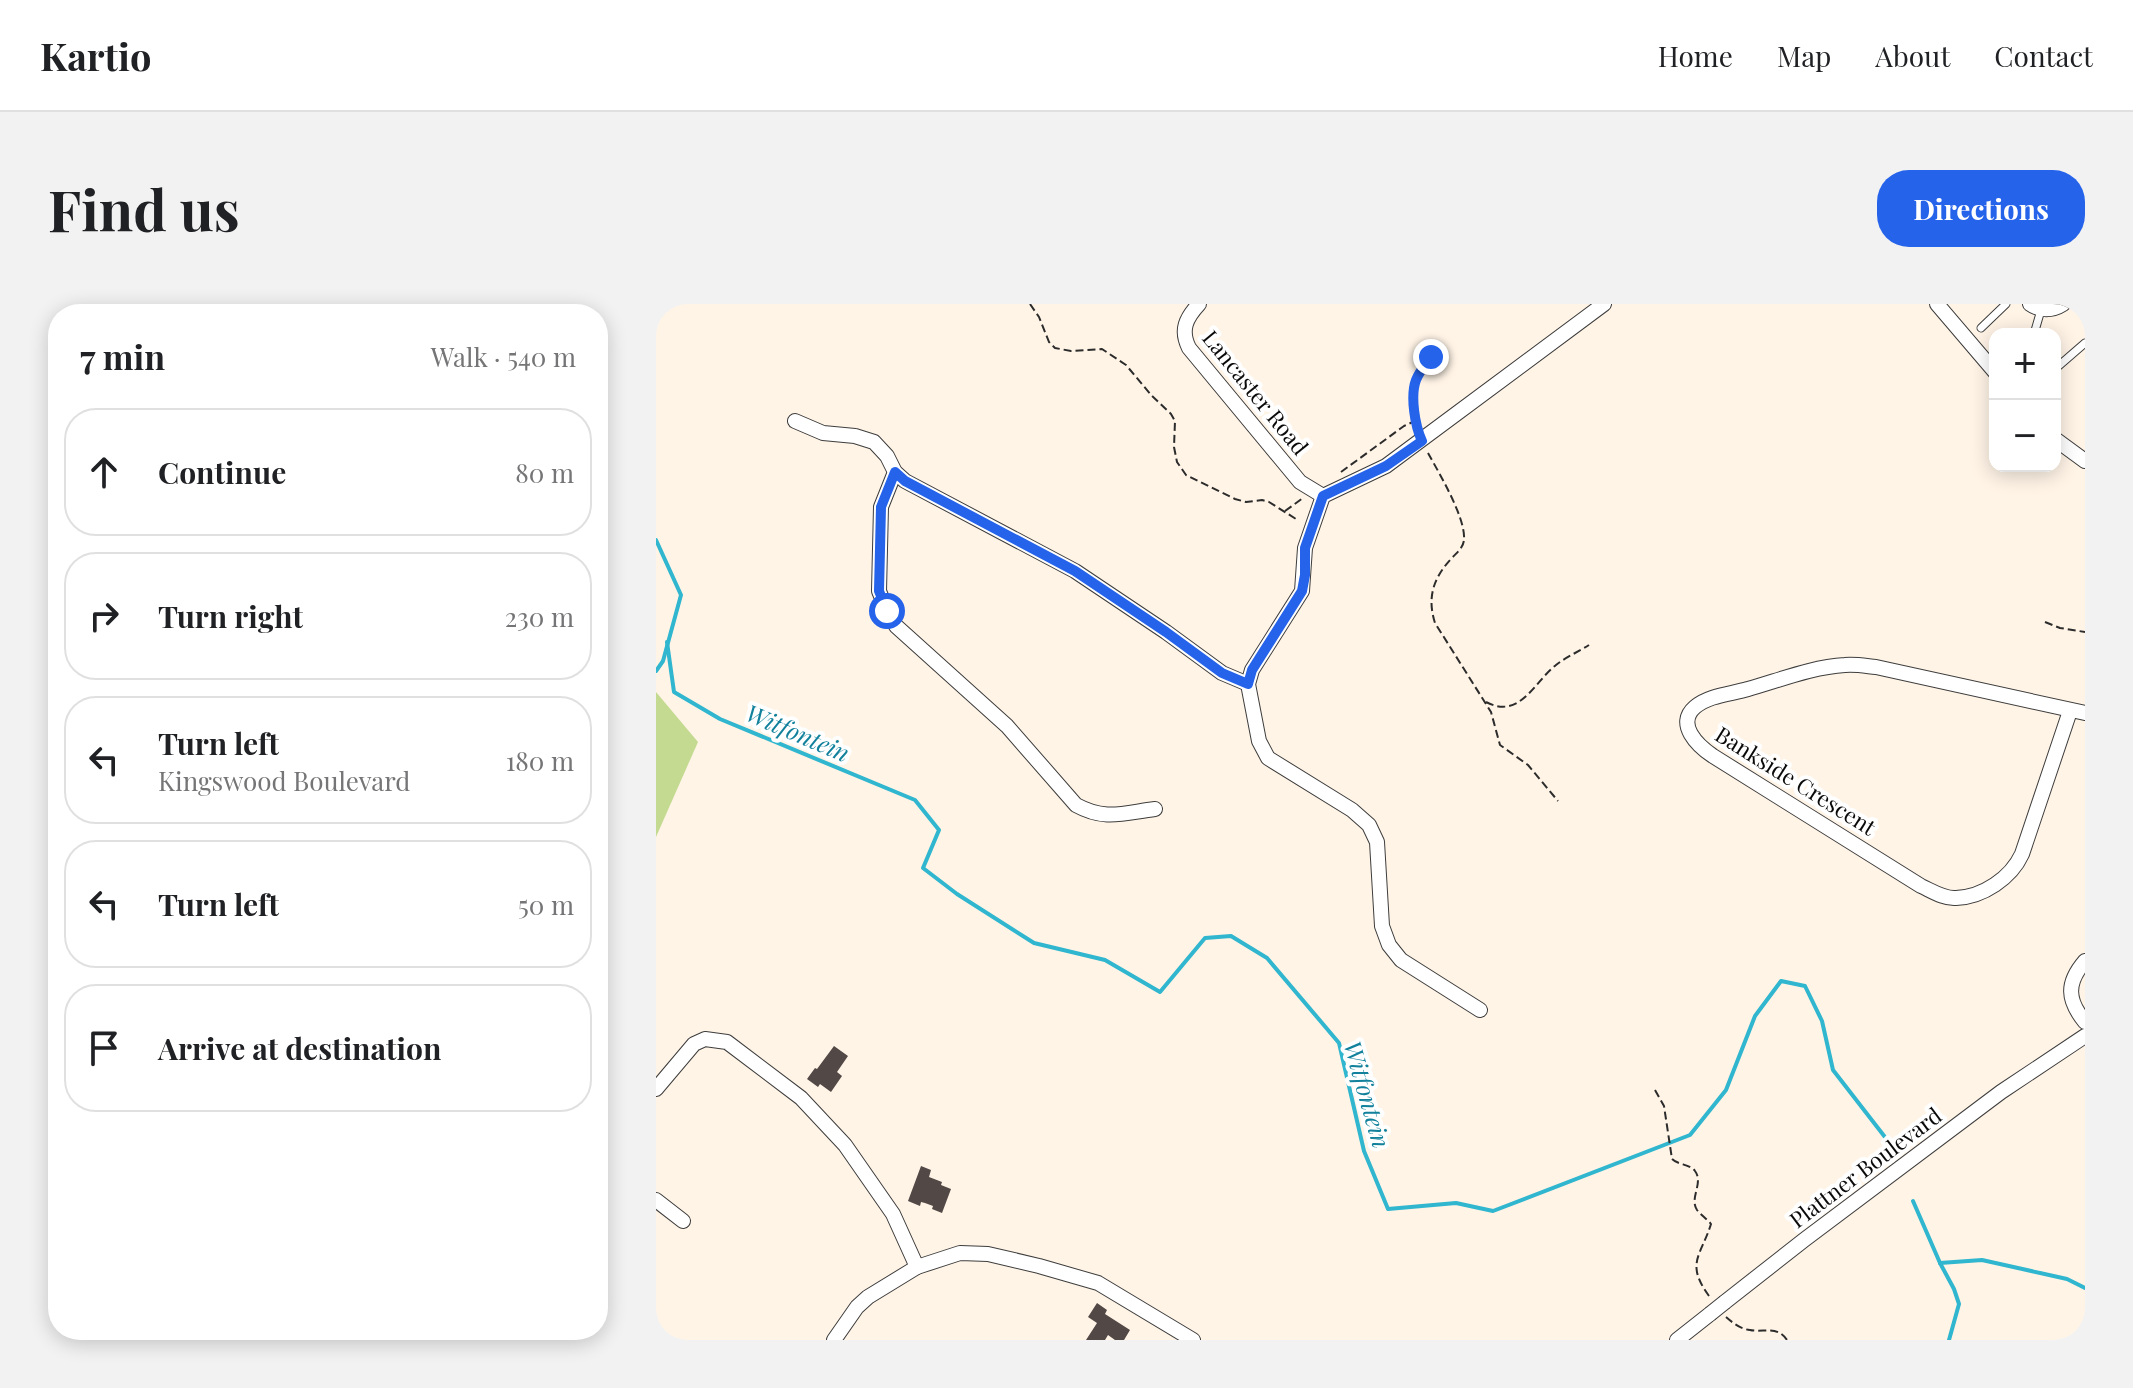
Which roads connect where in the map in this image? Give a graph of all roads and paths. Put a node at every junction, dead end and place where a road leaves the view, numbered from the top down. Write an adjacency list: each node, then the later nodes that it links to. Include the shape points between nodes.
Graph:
1 (1030, 304): 22 (path, via 1055,348 1102,349 1126,365 1171,414 1177,462 1186,475 1235,499 1262,500)
2 (1199, 304): 21 (street, Lancaster Road, via 1183,330 1189,348 1300,482)
3 (1604, 304): 16 (street)
4 (1937, 304): 13 (street)
5 (2006, 304): 8 (lane)
6 (2063, 304): 7 (street, via 2048,310)
7 (2036, 306): 9 (lane)
8 (1981, 328)
9 (2036, 328)
10 (1441, 343): 15 (path, via 1416,380)
11 (2085, 343): 12 (lane)
12 (2061, 364)
13 (1989, 365)
14 (795, 421): 19 (street, via 823,433 874,442)
15 (1415, 421): 16 (path); 20 (path)
16 (1422, 441): 21 (street, via 1386,466); 28 (path, via 1464,531 1463,546 1436,580 1431,611)
17 (2061, 443): 18 (street)
18 (2085, 461)
19 (895, 472): 27 (street, via 1075,571 1222,673); 31 (street, via 881,507 879,591 896,626 1007,726 1076,805 1104,816)
20 (1337, 475)
21 (1318, 493): 22 (path); 27 (street, via 1302,591)
22 (1284, 512): 23 (path)
23 (1296, 519)
24 (2045, 622): 25 (path)
25 (2085, 632)
26 (1589, 645): 28 (path, via 1553,667 1513,705)
27 (1248, 684): 33 (street, via 1259,741 1268,758 1369,825 1377,842 1382,926 1389,945 1401,960)
28 (1485, 702): 30 (path, via 1500,745 1528,765)
29 (2077, 712): 29 (street, Bankside Crescent, via 1847,664 1713,698 1696,705 1688,722 1693,739 1713,756 1921,886 1955,899 2003,880 2015,868)
30 (1558, 801)
31 (1155, 809)
32 (2085, 961): 34 (street, via 2071,984 2074,1004)
33 (1480, 1010)
34 (2085, 1022)
35 (2084, 1037): 45 (street, Plattner Boulevard, bridge, via 2001,1092)
36 (656, 1089): 40 (street, via 694,1044 705,1039 727,1042 801,1098 845,1145 893,1214)
37 (1655, 1090): 41 (path, via 1664,1106 1672,1159 1696,1173 1695,1208 1711,1224 1696,1267)
38 (656, 1200): 39 (street)
39 (683, 1221)
40 (917, 1267): 43 (street, via 868,1297); 44 (street, via 960,1253 1039,1266 1098,1283)
41 (1707, 1294)
42 (1727, 1318): 46 (path, via 1748,1330 1777,1331)
43 (834, 1340)
44 (1193, 1340)
45 (1677, 1340)
46 (1787, 1340)

